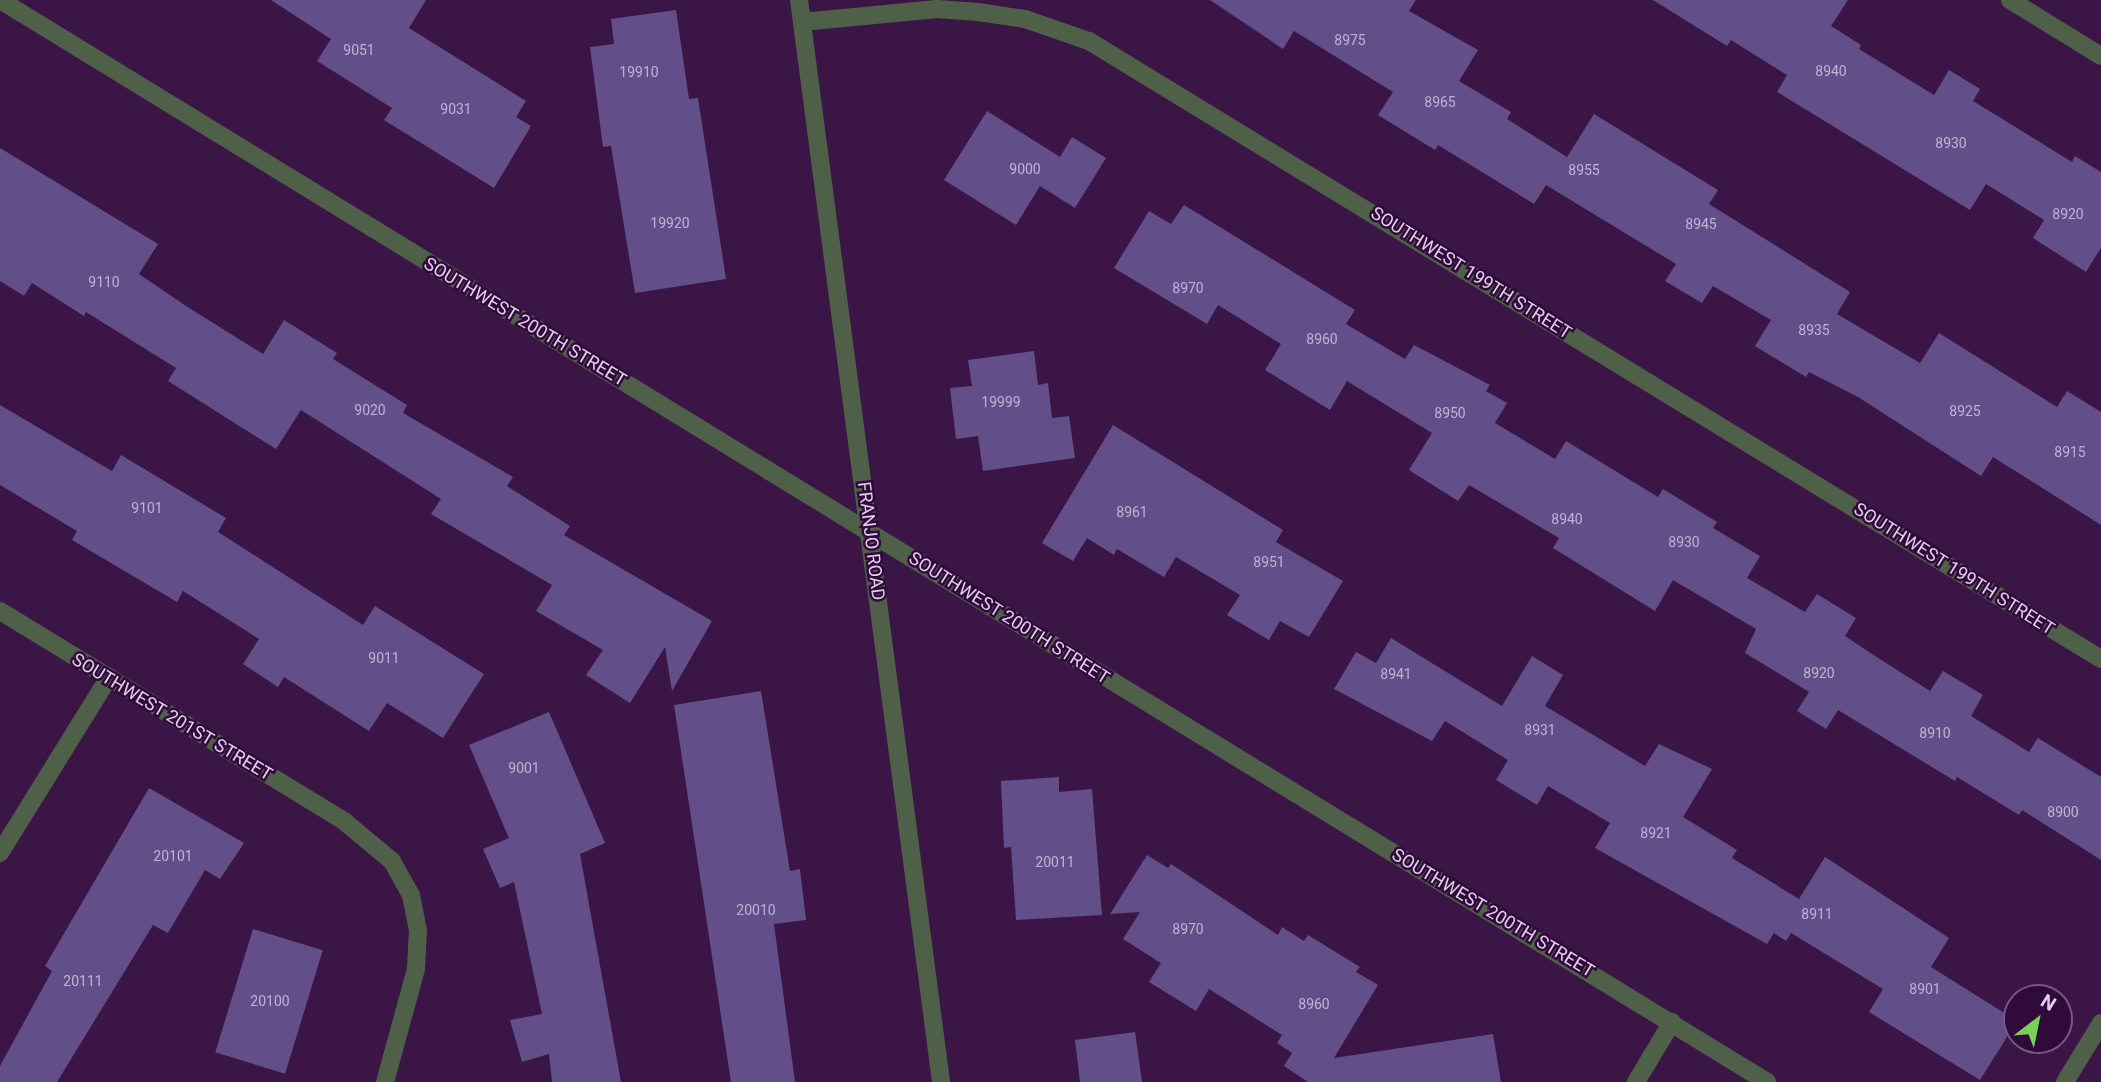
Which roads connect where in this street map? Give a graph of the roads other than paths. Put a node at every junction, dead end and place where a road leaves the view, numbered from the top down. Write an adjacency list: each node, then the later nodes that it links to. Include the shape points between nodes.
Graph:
1 (0, 0): 6 (street, SOUTHWEST 200TH STREET)
2 (799, 0): 4 (street, FRANJO ROAD)
3 (2010, 0): 5 (street)
4 (802, 22): 6 (street, FRANJO ROAD); 8 (street, SOUTHWEST 199TH STREET, via 937,9 1025,19 1089,41)
5 (2101, 56)
6 (870, 531): 11 (street, SOUTHWEST 200TH STREET); 14 (street, FRANJO ROAD)
7 (0, 611): 9 (street, SOUTHWEST 201ST STREET)
8 (2101, 659)
9 (109, 677): 10 (street); 13 (street, SOUTHWEST 201ST STREET, via 345,822 392,861 411,895 418,930 416,969)
10 (0, 853)
11 (1672, 1022): 15 (street); 16 (street, SOUTHWEST 200TH STREET)
12 (2101, 1023): 17 (street)
13 (385, 1082)
14 (941, 1082)
15 (1636, 1082)
16 (1767, 1082)
17 (2065, 1082)

